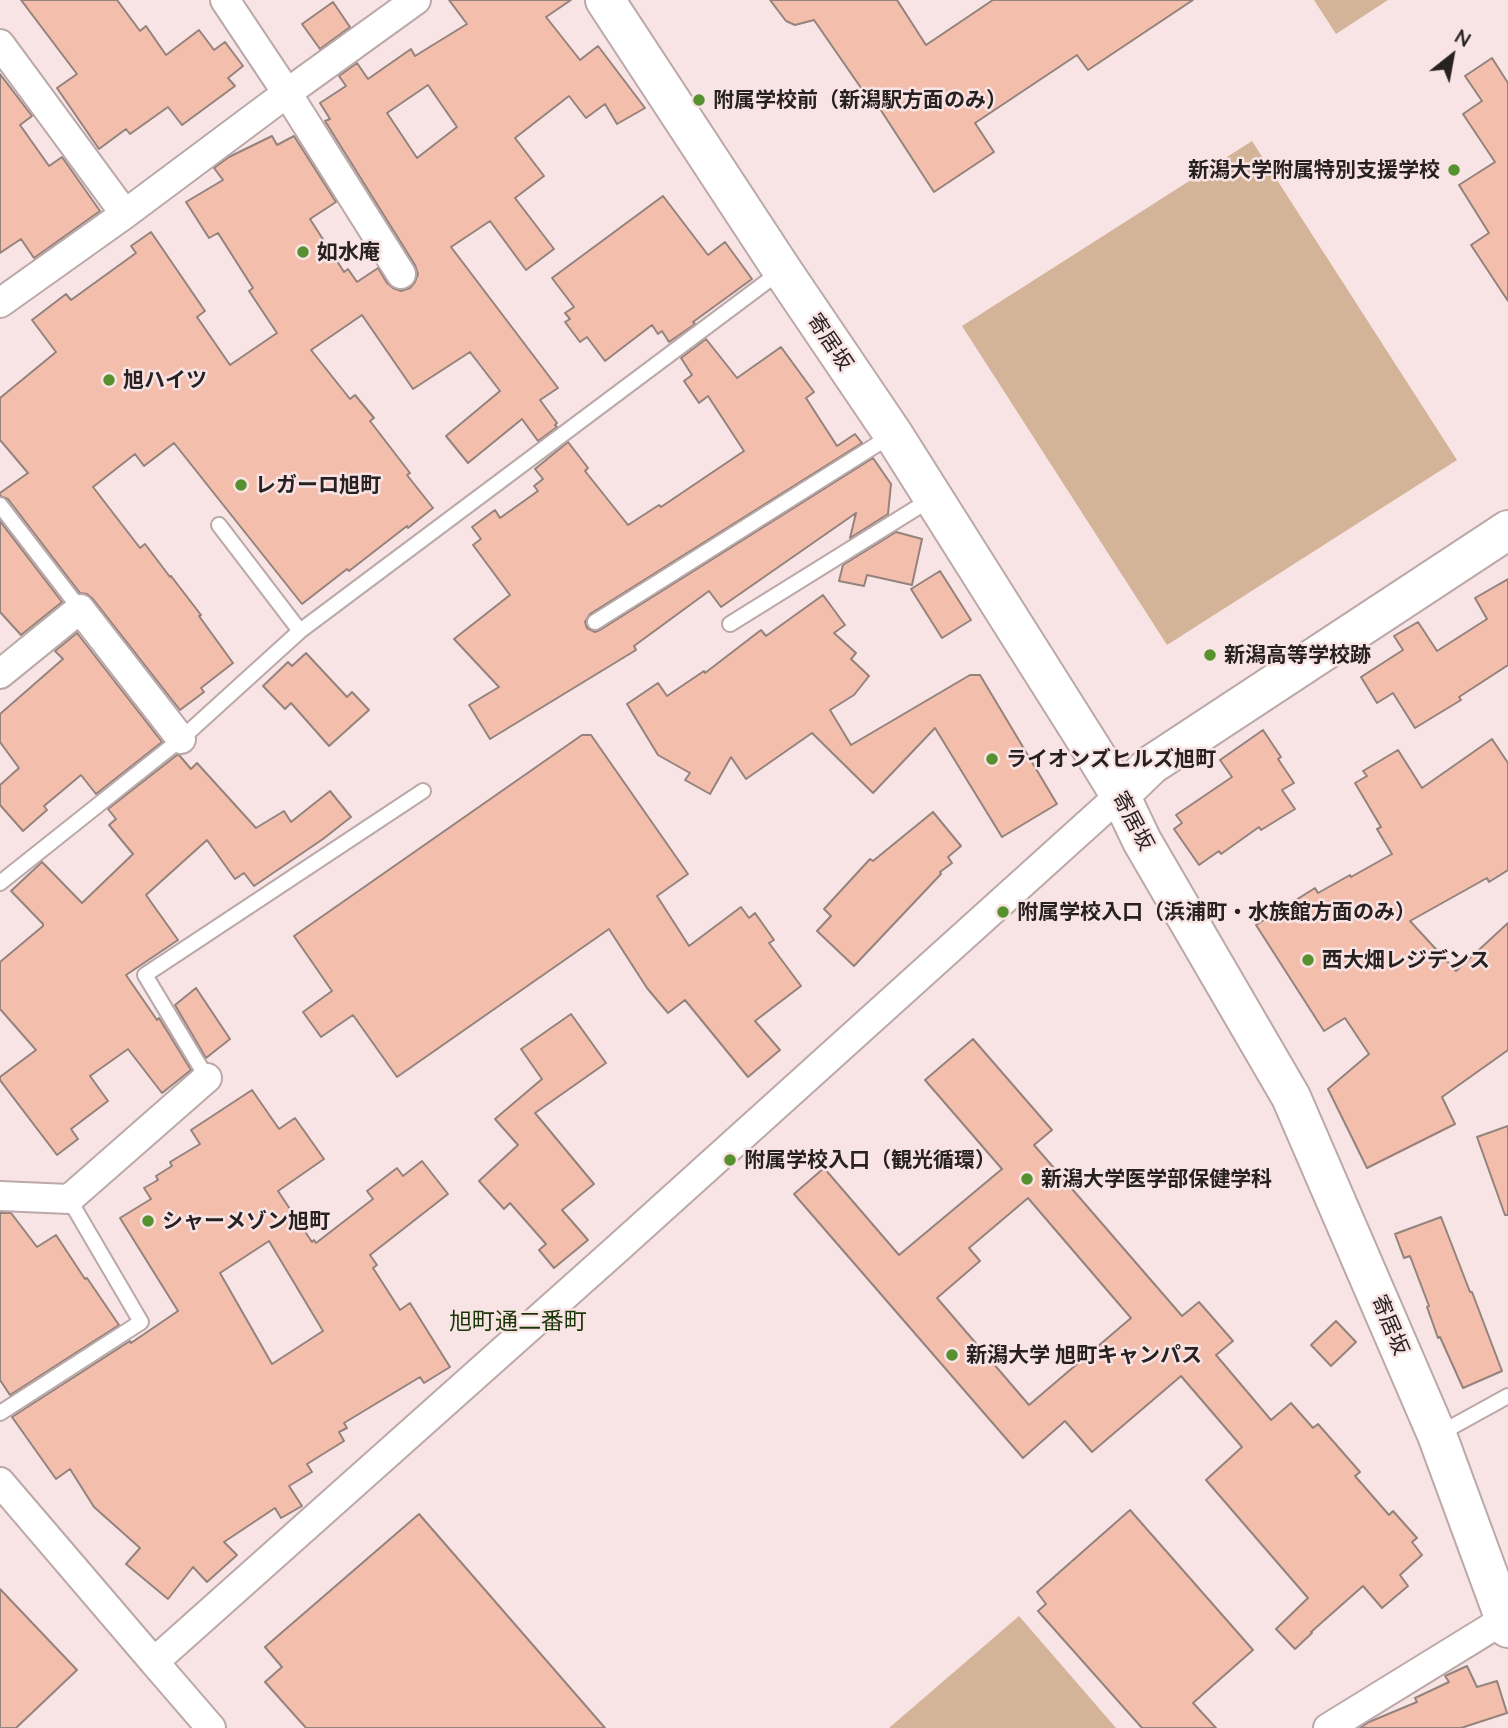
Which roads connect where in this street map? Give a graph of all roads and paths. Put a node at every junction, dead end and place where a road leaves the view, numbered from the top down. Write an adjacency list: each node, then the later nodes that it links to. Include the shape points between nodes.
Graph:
1 (225, 0): 5 (street)
2 (416, 0): 5 (street)
3 (606, 0): 7 (street, 寄居坂)
4 (0, 44): 6 (street)
5 (287, 93): 6 (street); 8 (street)
6 (125, 214): 9 (street)
7 (782, 270): 10 (street, 寄居坂); 18 (lane)
8 (401, 274)
9 (0, 303)
10 (893, 435): 11 (street, 寄居坂); 16 (lane)
11 (933, 498): 17 (lane); 22 (street, 寄居坂)
12 (0, 505): 15 (lane)
13 (219, 525): 18 (lane)
14 (1508, 530): 22 (street, via 1151,765)
15 (79, 609): 19 (street); 20 (street)
16 (595, 622)
17 (730, 624)
18 (300, 631): 20 (lane)
19 (0, 674)
20 (181, 739): 23 (lane)
21 (422, 791): 24 (lane, via 145,975)
22 (1120, 795): 29 (street, 寄居坂, via 1142,841 1292,1097); 32 (street)
23 (0, 883)
24 (207, 1078): 26 (street)
25 (0, 1196): 26 (street)
26 (69, 1199): 28 (lane, via 141,1321)
27 (1508, 1395): 29 (lane)
28 (0, 1413)
29 (1437, 1435): 31 (street, 寄居坂)
30 (0, 1482): 32 (street)
31 (1506, 1624): 34 (street)
32 (154, 1662): 33 (street)
33 (211, 1728)
34 (1328, 1728)

